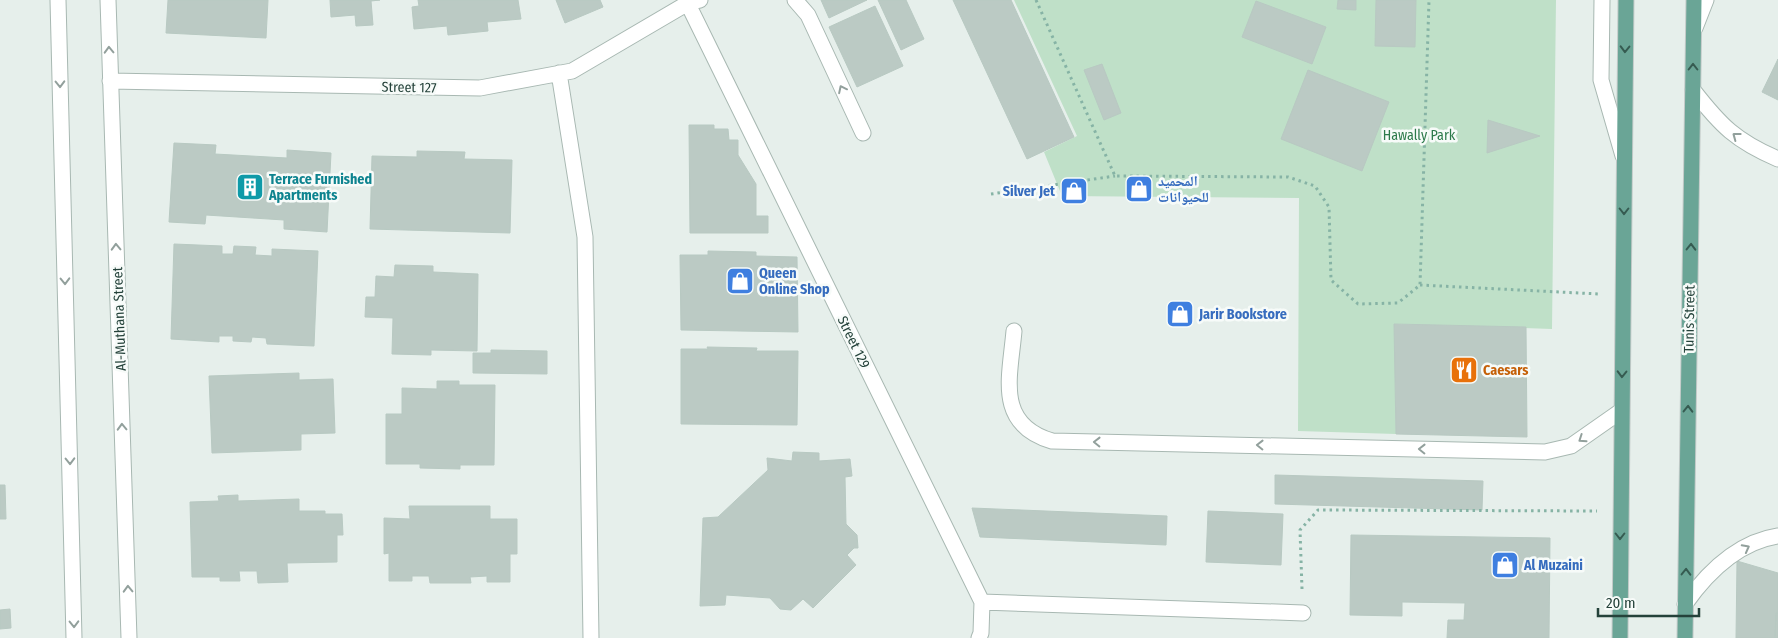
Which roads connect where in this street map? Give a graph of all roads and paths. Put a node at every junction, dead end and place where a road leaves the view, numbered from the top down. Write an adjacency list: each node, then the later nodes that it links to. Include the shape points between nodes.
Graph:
1 (58, 0): 30 (street, one-way to 30)
2 (108, 0): 13 (street, Al-Muthana Street, one-way to 2)
3 (795, 0): 15 (street, one-way to 3, via 808,15)
4 (1036, 0): 18 (path)
5 (1429, 0): 20 (path)
6 (1602, 0): 17 (street, via 1602,80)
7 (1626, 0): 17 (main road, one-way to 17)
8 (1694, 0): 11 (main road, Tunis Street)
9 (1706, 0): 11 (street)
10 (691, 1): 12 (street, Street 127, via 572,71); 26 (street, Street 129)
11 (1693, 34): 14 (main road, Tunis Street, one-way to 11)
12 (559, 74): 13 (street, Street 127, via 480,88); 32 (street, via 585,238)
13 (110, 81): 31 (street, Al-Muthana Street, one-way to 13)
14 (1693, 90): 16 (street, one-way to 14, via 1732,134); 27 (main road, Tunis Street, one-way to 14)
15 (863, 133)
16 (1778, 159)
17 (1624, 160): 21 (main road, one-way to 21)
18 (1115, 176): 19 (path); 20 (path, via 1288,177 1315,186 1329,207 1331,280 1358,304 1398,303)
19 (991, 194)
20 (1420, 286): 21 (path)
21 (1623, 296): 23 (main road, one-way to 23)
22 (1014, 331): 23 (street, one-way to 22, via 1571,446 1545,452 1052,440 1037,436 1014,415 1009,395)
23 (1621, 411): 24 (main road)
24 (1620, 511): 28 (path, via 1318,510 1300,530); 33 (main road, one-way to 33)
25 (1778, 536): 27 (street, one-way to 25, via 1713,570 1730,557 1751,545)
26 (982, 602): 28 (street); 29 (street, Street 129)
27 (1685, 604): 34 (main road, Tunis Street)
28 (1303, 614)
29 (980, 636)
30 (74, 638)
31 (130, 638)
32 (591, 638)
33 (1620, 638)
34 (1685, 638)

